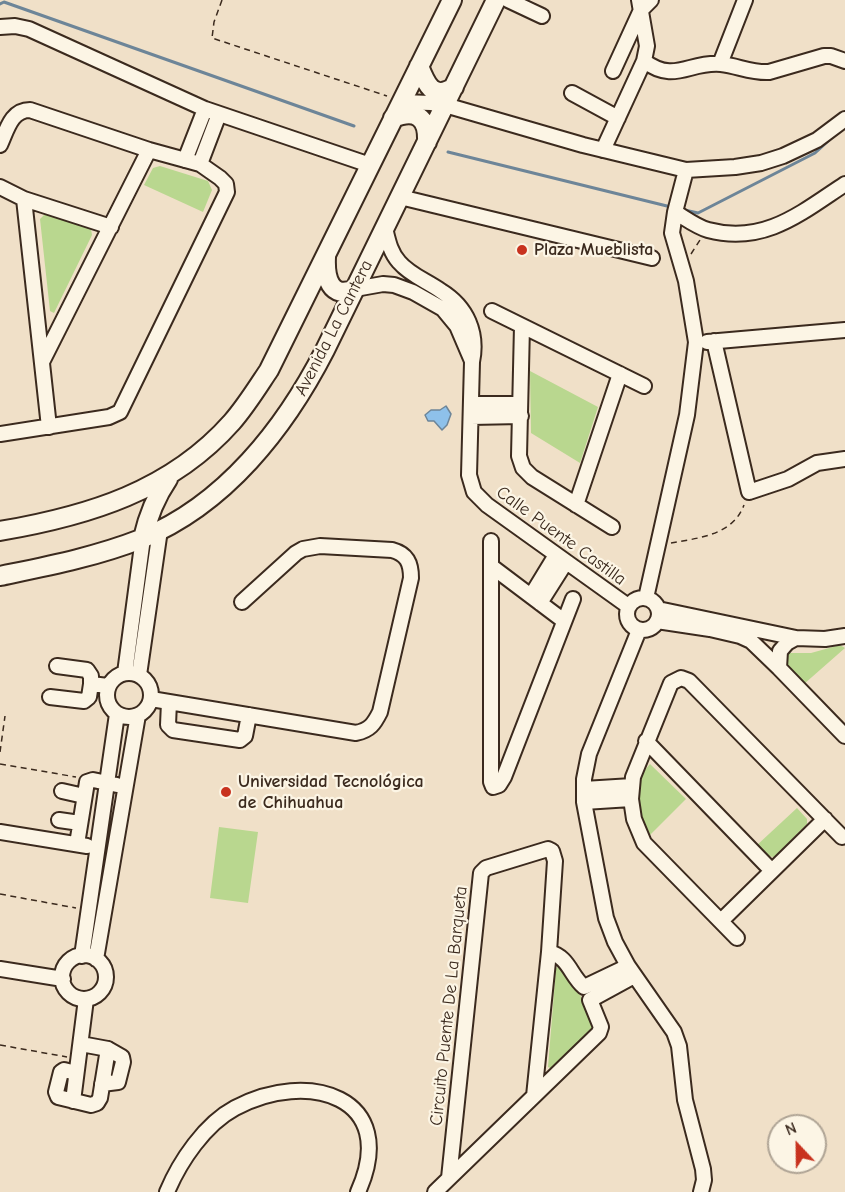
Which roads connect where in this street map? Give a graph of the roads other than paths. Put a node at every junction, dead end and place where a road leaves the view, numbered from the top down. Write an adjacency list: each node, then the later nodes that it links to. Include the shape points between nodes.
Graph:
1 (452, 0): 11 (main road)
2 (496, 0): 13 (main road, Avenida La Cantera)
3 (508, 0): 6 (street)
4 (745, 0): 10 (street)
5 (644, 3): 8 (street); 12 (street)
6 (542, 16)
7 (0, 27): 17 (street, via 29,29)
8 (644, 61): 10 (street, via 655,69 670,72); 18 (street)
9 (845, 61): 10 (street, via 824,56 760,72)
10 (720, 64)
11 (419, 66): 13 (main road, via 431,89 446,92); 16 (main road)
12 (613, 70)
13 (454, 87): 15 (main road, Avenida La Cantera)
14 (572, 93): 18 (street)
15 (445, 105): 16 (street, via 431,103); 20 (main road, Avenida La Cantera); 23 (street)
16 (397, 110): 20 (main road, via 418,116 424,122); 26 (main road)
17 (212, 111): 24 (street); 25 (street); 26 (street)
18 (618, 118): 23 (street)
19 (845, 119): 27 (street, via 817,140 783,156 735,167)
20 (427, 142): 30 (main road, Avenida La Cantera)
21 (0, 145): 22 (street, via 13,117 30,110)
22 (149, 150): 24 (street); 33 (street)
23 (603, 150): 27 (street)
24 (185, 160): 25 (street)
25 (200, 164): 51 (street, via 226,184 227,192 125,404 120,412 109,417)
26 (370, 165): 35 (main road)
27 (686, 170): 32 (street)
28 (845, 184): 32 (street, via 776,228 748,234 706,230)
29 (0, 187): 31 (street)
30 (400, 197): 34 (main road, Avenida La Cantera); 36 (street)
31 (24, 199): 33 (street); 45 (street)
32 (675, 212): 44 (street, via 672,233 691,303)
33 (111, 227): 45 (street)
34 (385, 228): 37 (street, via 398,261); 38 (main road, Avenida La Cantera)
35 (326, 252): 38 (main road, via 325,273 330,284 341,292); 54 (main road, via 269,370 251,398 210,445)
36 (652, 258)
37 (420, 278): 39 (street); 46 (street, via 452,298 466,315 474,337)
38 (355, 289): 39 (street, via 383,284); 57 (main road, Avenida La Cantera, via 313,374 262,446 227,483)
39 (413, 292): 46 (street, via 450,317)
40 (492, 311): 41 (street)
41 (522, 326): 47 (street); 50 (street)
42 (845, 330): 43 (street)
43 (714, 341): 44 (street); 53 (street, via 749,492 788,479 817,463)
44 (696, 342): 64 (street, via 687,415)
45 (42, 362): 51 (street)
46 (472, 363): 49 (street)
47 (620, 374): 48 (street); 55 (street)
48 (644, 386)
49 (471, 410): 50 (street); 61 (street, Calle Puente Castilla, via 470,475 474,492)
50 (520, 410): 55 (street, via 519,456 523,468)
51 (49, 427): 52 (street)
52 (0, 434)
53 (845, 459)
54 (171, 475): 58 (main road, via 81,513); 59 (main road, via 153,502)
55 (576, 505): 56 (street)
56 (612, 527)
57 (159, 530): 59 (main road, Avenida La Cantera); 77 (street)
58 (0, 531)
59 (142, 538): 63 (main road, Avenida La Cantera, via 79,560); 77 (street)
60 (491, 541): 62 (street)
61 (561, 558): 65 (street); 68 (street, Calle Puente Castilla)
62 (491, 566): 65 (street); 70 (street, via 493,787 504,777)
63 (0, 576)
64 (646, 598): 68 (street, via 634,600); 69 (street, via 654,602)
65 (535, 599): 70 (street)
66 (573, 599): 70 (street)
67 (242, 602): 85 (street, via 296,553 312,546 392,550 400,552 410,563 411,578 380,712 370,728 356,733)
68 (628, 606): 72 (street, via 627,619)
69 (658, 615): 71 (street); 72 (street, via 648,629)
70 (564, 621)
71 (711, 625): 74 (street); 76 (street, via 751,641)
72 (639, 630): 93 (street, via 594,741 586,767)
73 (845, 636): 74 (street)
74 (796, 638): 76 (street, via 780,651)
75 (57, 666): 78 (street, via 87,670)
76 (780, 668): 86 (street)
77 (132, 674): 79 (street, via 112,680); 81 (street, via 149,685)
78 (91, 684): 79 (street); 80 (street, via 89,697 84,701)
79 (108, 686): 83 (street, via 107,702)
80 (50, 697)
81 (151, 699): 82 (street); 84 (street)
82 (169, 702): 85 (street); 85 (street, via 168,725 173,730 240,740 245,736)
83 (117, 714): 84 (street); 88 (street)
84 (138, 715): 89 (street)
85 (249, 715)
86 (845, 736)
87 (646, 741): 91 (street); 94 (street, via 670,683 677,678 686,679); 101 (street)
88 (108, 783): 89 (street); 92 (street, via 90,780); 100 (street)
89 (125, 786): 106 (street)
90 (62, 792): 92 (street)
91 (632, 793): 93 (street); 102 (street, via 637,828 644,843)
92 (84, 796): 96 (street)
93 (584, 796): 108 (street, via 606,918)
94 (825, 819): 98 (street); 101 (street)
95 (59, 820): 96 (street)
96 (80, 823): 99 (street)
97 (0, 831): 99 (street)
98 (842, 837)
99 (77, 844): 100 (street)
100 (98, 848): 105 (street)
101 (772, 871): 102 (street)
102 (721, 921): 103 (street)
103 (737, 938)
104 (549, 952): 108 (street, via 566,962 584,987); 112 (street, Circuito Puente De La Barqueta); 113 (street, Circuito Puente De La Barqueta, via 555,861 552,851 544,850 483,870)
105 (82, 956): 106 (street); 109 (street, via 70,961)
106 (96, 959): 110 (street, via 104,968 105,985 97,995)
107 (0, 969): 109 (street)
108 (631, 971): 112 (street, via 590,1000 601,1030); 117 (street, via 677,1039 685,1100 703,1169)
109 (63, 979): 110 (street, via 73,996)
110 (86, 999): 111 (street)
111 (81, 1044): 111 (street, via 77,1066 61,1072 57,1092 58,1097 91,1105 100,1098 102,1084 118,1082 123,1062 120,1054)
112 (534, 1095): 113 (street)
113 (449, 1178): 116 (street)
114 (167, 1192): 115 (street, via 204,1135 225,1114 249,1102 287,1092 334,1096 358,1113 366,1128 368,1159)
115 (358, 1192)
116 (435, 1192)
117 (701, 1192)

